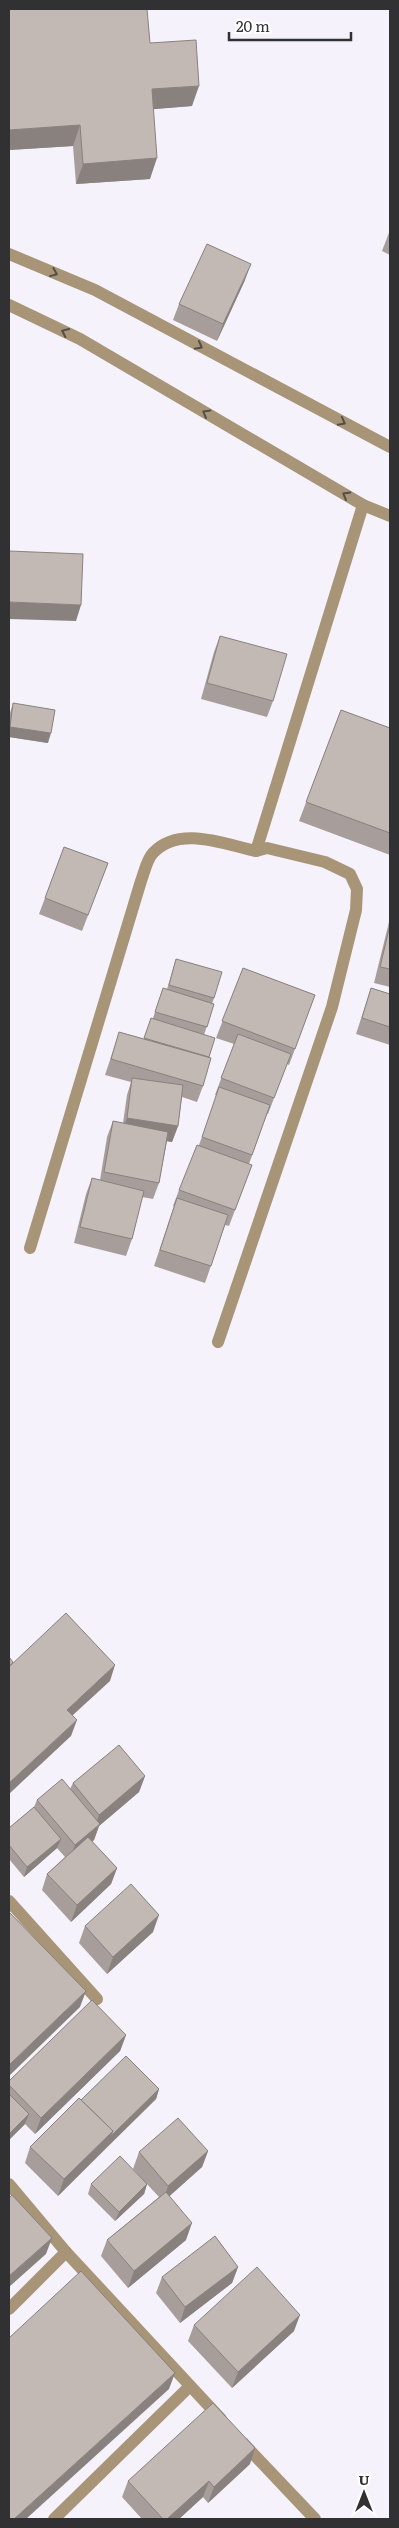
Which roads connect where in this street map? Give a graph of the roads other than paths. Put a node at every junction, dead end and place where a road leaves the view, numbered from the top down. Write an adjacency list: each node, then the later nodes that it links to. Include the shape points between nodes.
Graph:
1 (9, 254): 3 (street, one-way to 3, via 95,290)
2 (9, 305): 4 (street, one-way to 2, via 80,339)
3 (390, 447)
4 (363, 505): 5 (street); 6 (street)
5 (390, 516)
6 (256, 851): 7 (street, via 190,837 167,842 152,854 141,881); 8 (street, via 267,848 325,862 350,874 357,889 356,910 332,1007)
7 (30, 1248)
8 (218, 1342)
9 (9, 1901): 10 (street)
10 (97, 1999)
11 (9, 2184): 12 (street)
12 (66, 2252): 13 (street); 14 (street)
13 (9, 2309)
14 (190, 2386): 15 (street); 16 (street)
15 (54, 2519)
16 (314, 2519)

